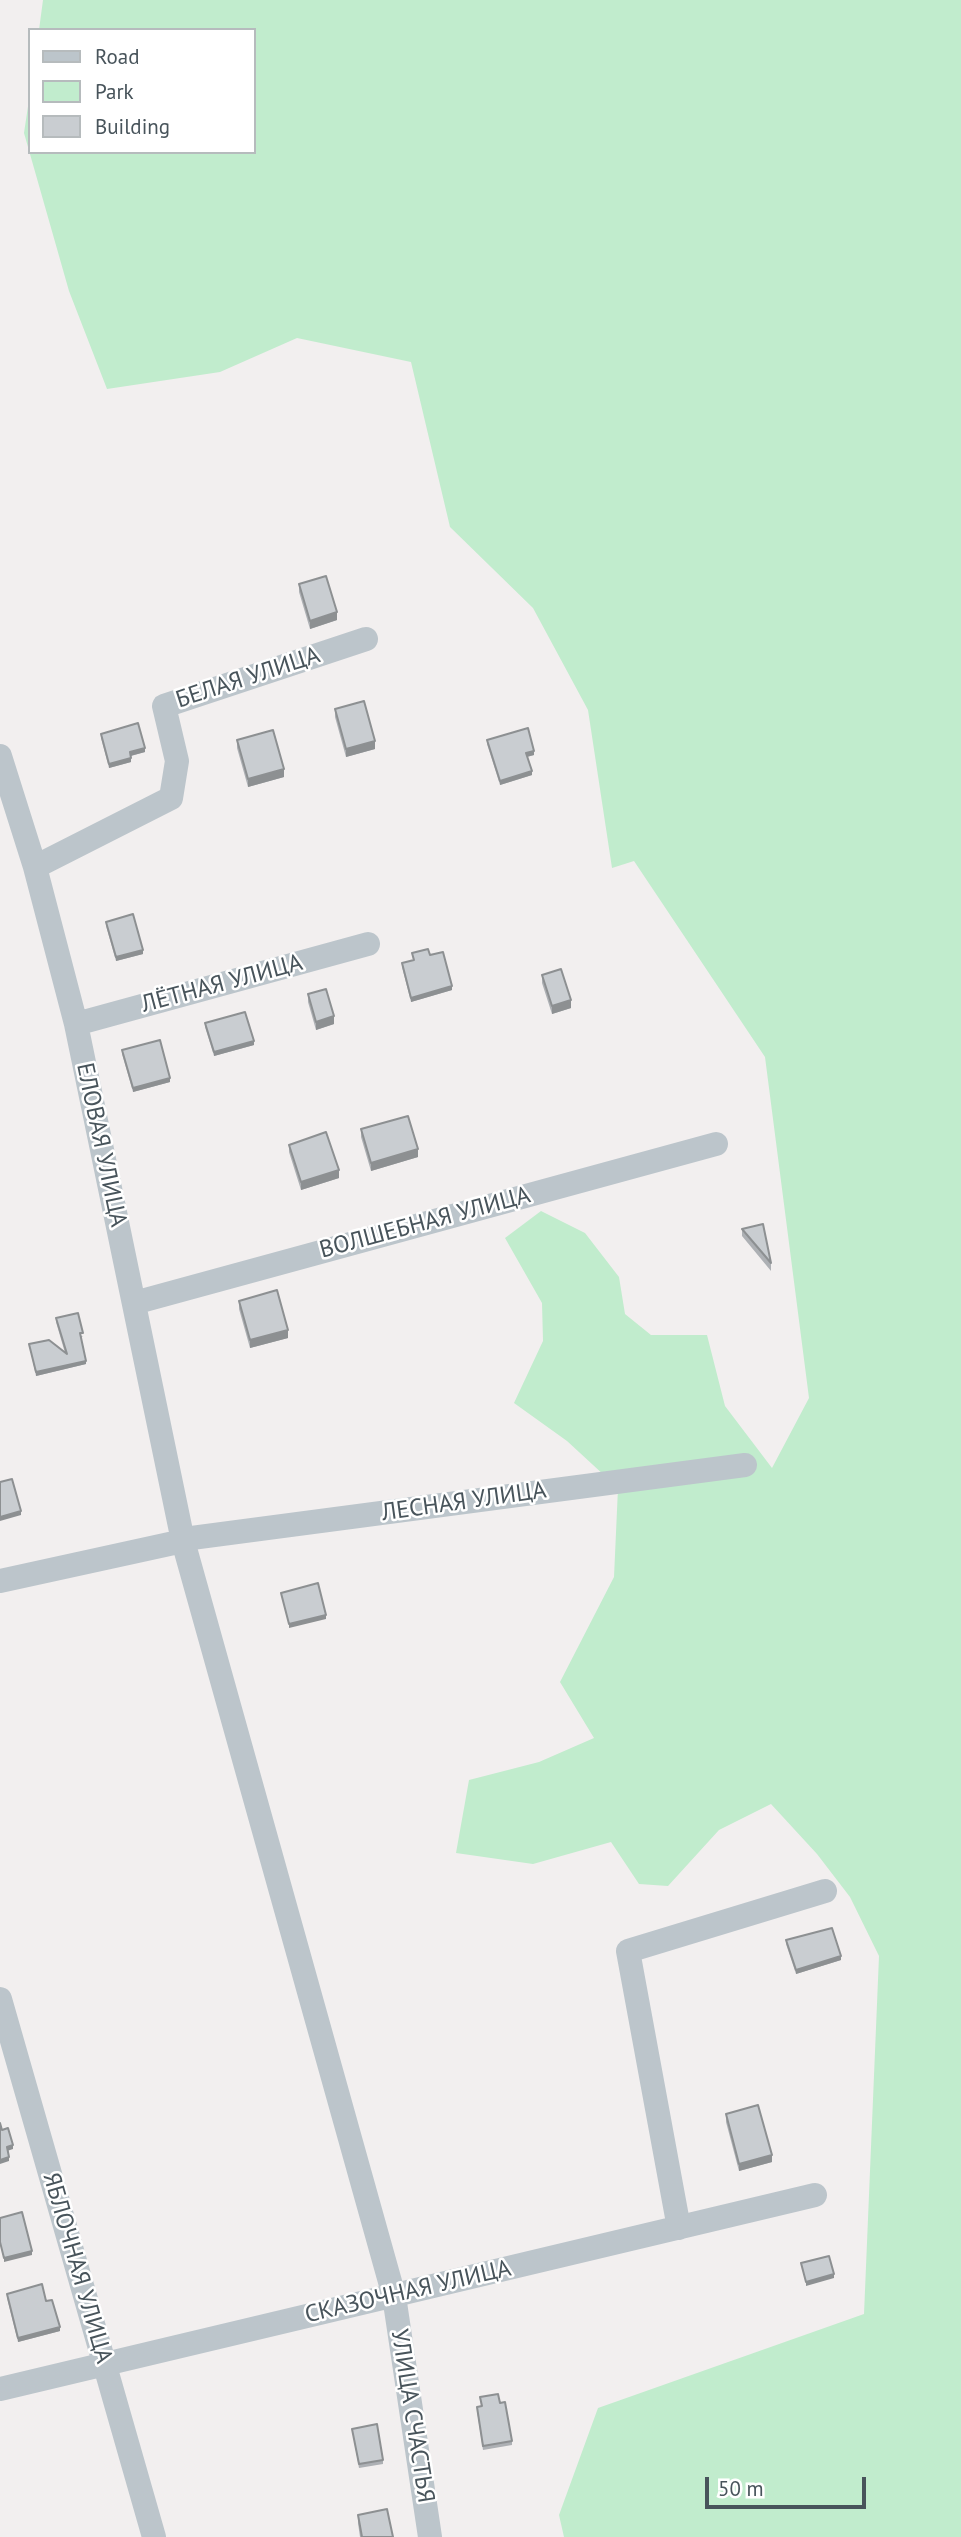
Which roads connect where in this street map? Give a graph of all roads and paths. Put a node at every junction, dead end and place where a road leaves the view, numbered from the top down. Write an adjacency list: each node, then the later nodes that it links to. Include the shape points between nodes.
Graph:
1 (366, 639): 3 (street, БЕЛАЯ УЛИЦА, via 164,706 177,761 171,798)
2 (0, 756): 3 (street, ЕЛОВАЯ УЛИЦА)
3 (36, 867): 5 (street, ЕЛОВАЯ УЛИЦА)
4 (368, 944): 5 (street, ЛЁТНАЯ УЛИЦА)
5 (76, 1024): 7 (street, ЕЛОВАЯ УЛИЦА)
6 (716, 1144): 7 (street, ВОЛШЕБНАЯ УЛИЦА)
7 (134, 1303): 9 (street, ЕЛОВАЯ УЛИЦА)
8 (745, 1465): 9 (street, ЛЕСНАЯ УЛИЦА)
9 (183, 1540): 10 (street, ЛЕСНАЯ УЛИЦА); 15 (street, УЛИЦА СЧАСТЬЯ)
10 (0, 1581)
11 (825, 1891): 14 (street, via 628,1951)
12 (0, 1999): 16 (street, ЯБЛОЧНАЯ УЛИЦА)
13 (816, 2195): 14 (street, СКАЗОЧНАЯ УЛИЦА)
14 (679, 2228): 15 (street, СКАЗОЧНАЯ УЛИЦА)
15 (394, 2295): 16 (street, СКАЗОЧНАЯ УЛИЦА); 19 (street, УЛИЦА СЧАСТЬЯ)
16 (104, 2364): 17 (street, СКАЗОЧНАЯ УЛИЦА); 18 (street, ЯБЛОЧНАЯ УЛИЦА)
17 (0, 2389)
18 (153, 2537)
19 (430, 2537)

